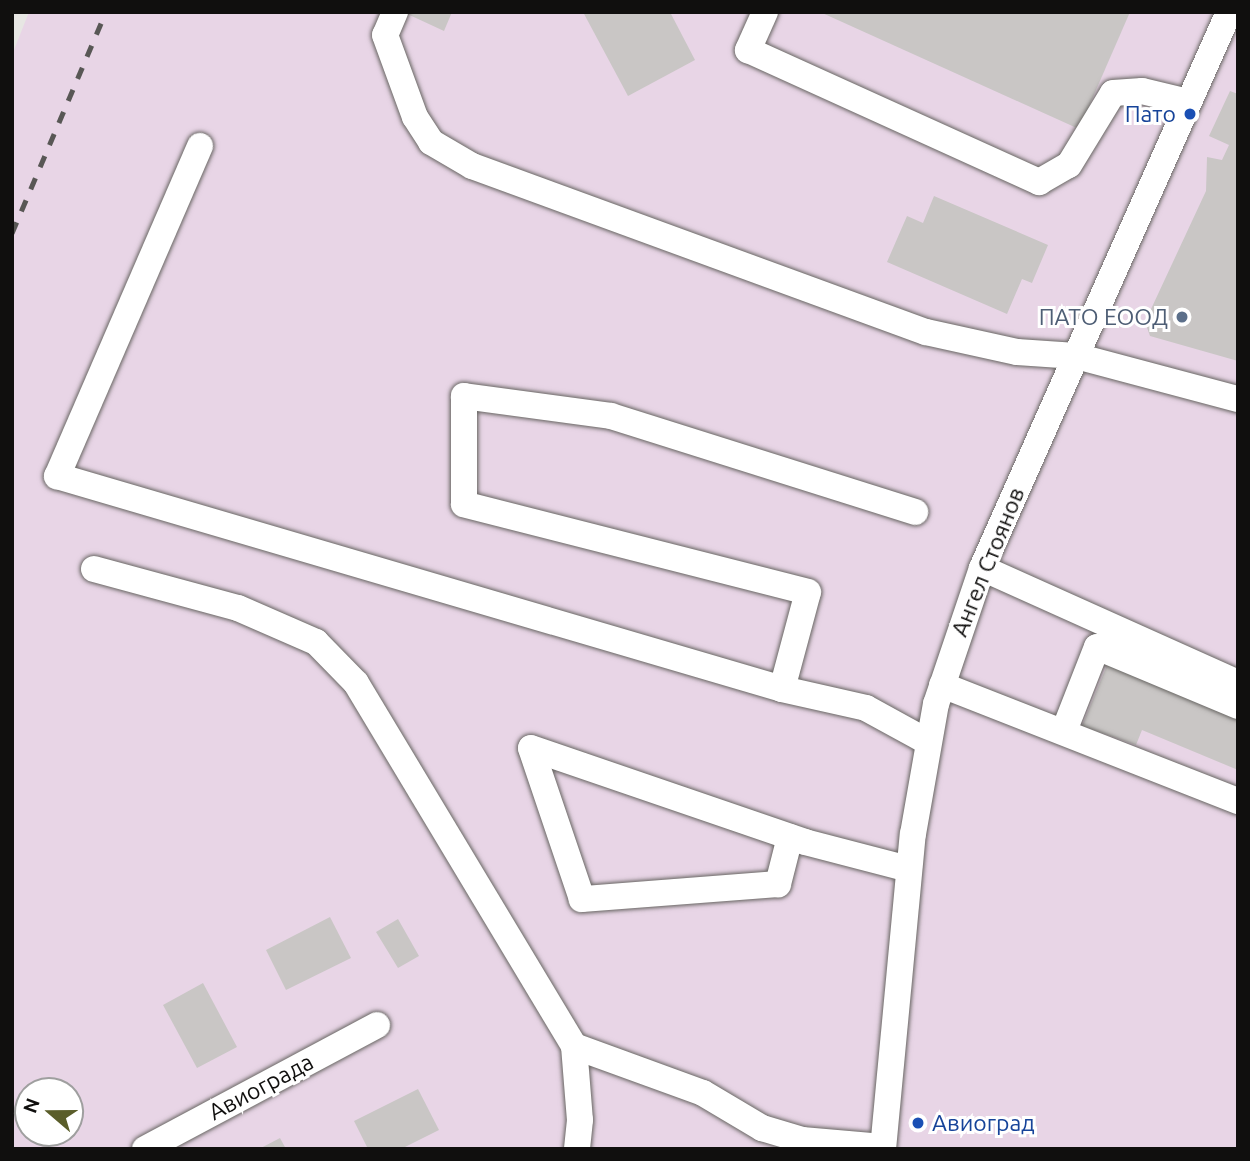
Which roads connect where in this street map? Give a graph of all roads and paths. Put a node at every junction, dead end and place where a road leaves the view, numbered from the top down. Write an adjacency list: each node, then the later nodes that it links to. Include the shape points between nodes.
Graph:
1 (395, 12): 6 (street, via 385,35 415,117 431,142 472,166 926,332 1017,352)
2 (765, 12): 4 (street, via 748,50 1039,182 1069,165 1113,93 1142,91)
3 (1224, 14): 4 (street, Ангел Стоянов)
4 (1188, 102): 6 (street, Ангел Стоянов)
5 (200, 146): 13 (street, via 57,476)
6 (1076, 356): 7 (street); 9 (street, Ангел Стоянов)
7 (1238, 399)
8 (915, 512): 13 (street, via 611,416 464,396 464,504 808,592)
9 (982, 568): 11 (street); 12 (street, Ангел Стоянов)
10 (94, 569): 21 (street, via 238,608 316,642 356,683)
11 (1238, 683)
12 (942, 685): 15 (street); 16 (street, Ангел Стоянов)
13 (782, 689): 16 (street, via 866,708)
14 (1238, 706): 15 (street, via 1097,647)
15 (1064, 731): 17 (street)
16 (928, 742): 19 (street, Ангел Стоянов)
17 (1238, 801)
18 (790, 837): 18 (street, via 778,884 582,899 531,748); 19 (street)
19 (909, 869): 22 (street, Ангел Стоянов)
20 (377, 1025): 23 (street, Авиограда)
21 (574, 1046): 22 (street, via 703,1093 762,1128 802,1140); 24 (street, via 580,1120)
22 (883, 1148)
23 (145, 1149)
24 (577, 1149)

